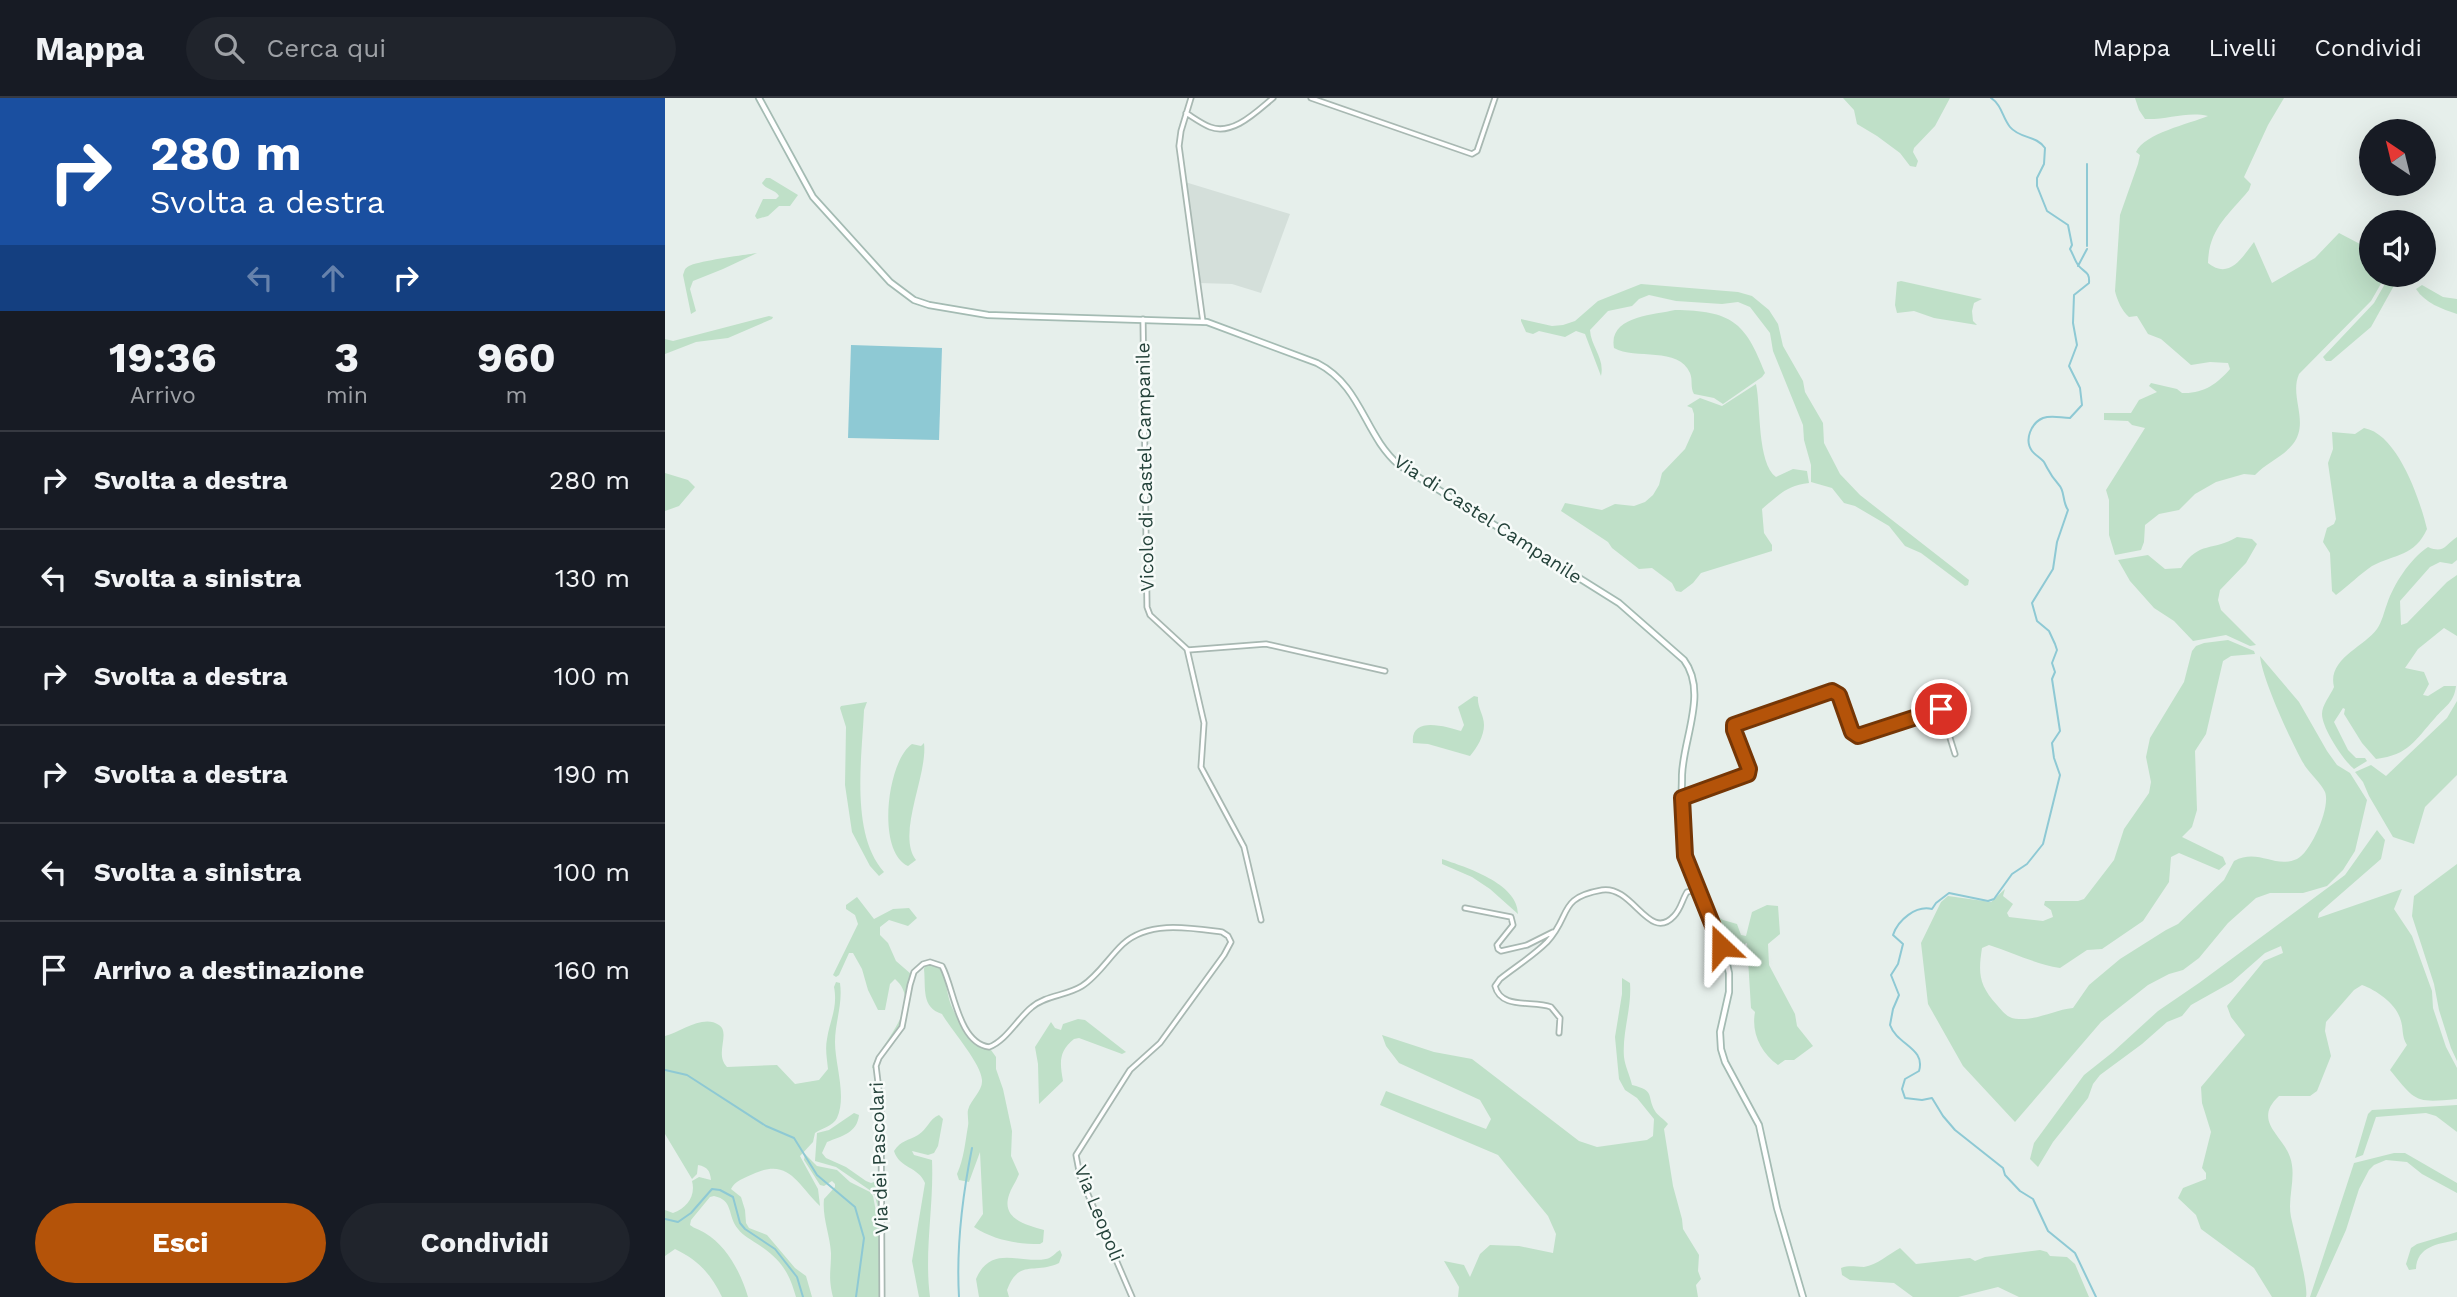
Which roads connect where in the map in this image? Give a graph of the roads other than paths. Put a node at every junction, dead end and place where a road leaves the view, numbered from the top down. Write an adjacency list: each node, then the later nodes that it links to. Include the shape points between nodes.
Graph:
1 (759, 98): 7 (street, Via di Castel Campanile, via 815,200 910,299 988,315)
2 (1191, 98): 6 (street)
3 (1273, 98): 6 (street, via 1226,129 1210,127)
4 (1311, 98): 5 (street, via 1471,154 1477,150)
5 (1495, 98)
6 (1186, 113): 8 (street, via 1179,146)
7 (1143, 319): 8 (street, Via di Castel Campanile); 9 (street, Vicolo di Castel Campanile, via 1147,607 1151,617)
8 (1203, 322): 12 (street, Via di Castel Campanile, via 1333,372 1399,465 1616,600 1675,650 1689,667 1696,689 1683,757)
9 (1187, 649): 10 (street, via 1266,644); 15 (street, via 1204,723 1201,765 1246,853)
10 (1385, 671)
11 (1955, 754): 12 (street, via 1941,709 1858,736 1852,732 1839,695 1832,691 1736,724 1733,729 1748,774)
12 (1682, 798): 13 (street, Via di Castel Campanile, via 1684,851)
13 (1697, 890): 16 (street, via 1687,892 1674,916 1660,923 1649,920 1617,891 1583,895 1569,903); 21 (street, Via di Castel Campanile, via 1729,972 1720,1032 1722,1054 1759,1125)
14 (1465, 908): 16 (street, via 1512,918 1513,925 1497,945 1501,951 1534,942)
15 (1261, 920)
16 (1557, 928): 18 (street, via 1495,988 1507,1000 1551,1007 1560,1018)
17 (1193, 1000): 19 (street, Via dei Pascolari, via 1230,946 1224,933 1167,928 1137,935 1085,984 1037,1003 989,1047 974,1040 965,1026 941,966 927,962 917,969 902,1027 876,1066 881,1107); 20 (street, Via Leopoli, via 1160,1043 1130,1070 1076,1155 1080,1176)
18 (1559, 1033)
19 (882, 1297)
20 (1132, 1297)
21 (1803, 1297)

